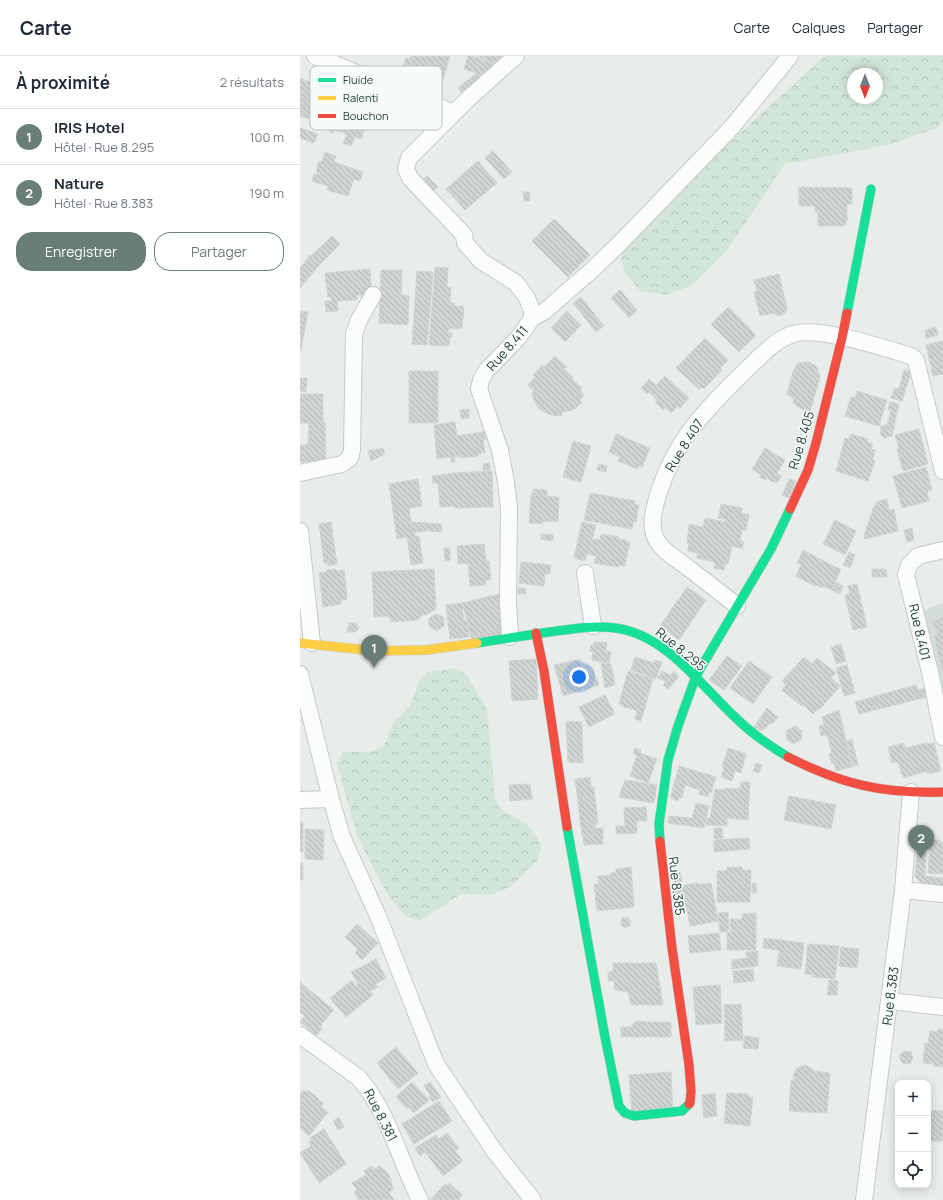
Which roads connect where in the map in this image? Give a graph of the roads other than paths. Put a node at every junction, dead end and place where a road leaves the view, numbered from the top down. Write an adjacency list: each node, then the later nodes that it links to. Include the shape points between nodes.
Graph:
1 (315, 56): 4 (street)
2 (516, 56): 6 (street, Rue 8.411)
3 (790, 56): 11 (street, via 732,126 658,204 593,269 545,311)
4 (339, 66)
5 (442, 108): 6 (street)
6 (454, 113): 7 (street, Rue 8.411)
7 (442, 125)
8 (437, 130): 11 (street, Rue 8.411, via 409,158 406,169 410,178 464,235 464,243 482,261 516,283 527,298)
9 (871, 189): 12 (street, Rue 8.405)
10 (373, 295): 14 (street, via 354,334 350,458 342,464)
11 (532, 318): 21 (street, Rue 8.411, via 519,337 486,371 479,389 500,450 506,482 509,508)
12 (842, 338): 13 (street, Rue 8.407, via 887,349 916,360); 18 (street, Rue 8.405, via 808,470 771,549); 18 (street, Rue 8.407, via 812,332 793,334 773,344 692,426 674,454 663,478 652,526 657,540 668,552)
13 (943, 471)
14 (300, 473)
15 (300, 531): 22 (street)
16 (943, 550): 25 (street, Rue 8.401, via 918,556 909,565 906,575)
17 (585, 573): 19 (street)
18 (737, 606): 24 (street, Rue 8.405)
19 (593, 626): 20 (street, Rue 8.295); 24 (street, Rue 8.295, via 622,629 655,642)
20 (536, 633): 21 (street, Rue 8.295); 24 (street, Rue 8.385, via 566,822 605,1037 619,1106 625,1113 634,1116 682,1111 690,1103 689,1065 660,858 659,824 668,760)
21 (510, 637): 22 (street, Rue 8.295, via 410,651 375,651)
22 (306, 643)
23 (300, 674): 28 (street)
24 (696, 676): 26 (street, Rue 8.295, via 744,726 800,763 854,784 882,790)
25 (943, 737)
26 (911, 792): 27 (street, Rue 8.295); 30 (street, Rue 8.383)
27 (943, 792)
28 (331, 799): 29 (street); 36 (street, via 342,837 378,916 436,1064 495,1152)
29 (300, 800)
30 (903, 890): 31 (street); 32 (street, Rue 8.383)
31 (943, 894)
32 (890, 1001): 33 (street); 37 (street, Rue 8.383)
33 (943, 1007)
34 (300, 1035): 35 (street, Rue 8.381, via 359,1078 367,1087 384,1118)
35 (420, 1200)
36 (533, 1200)
37 (864, 1200)

